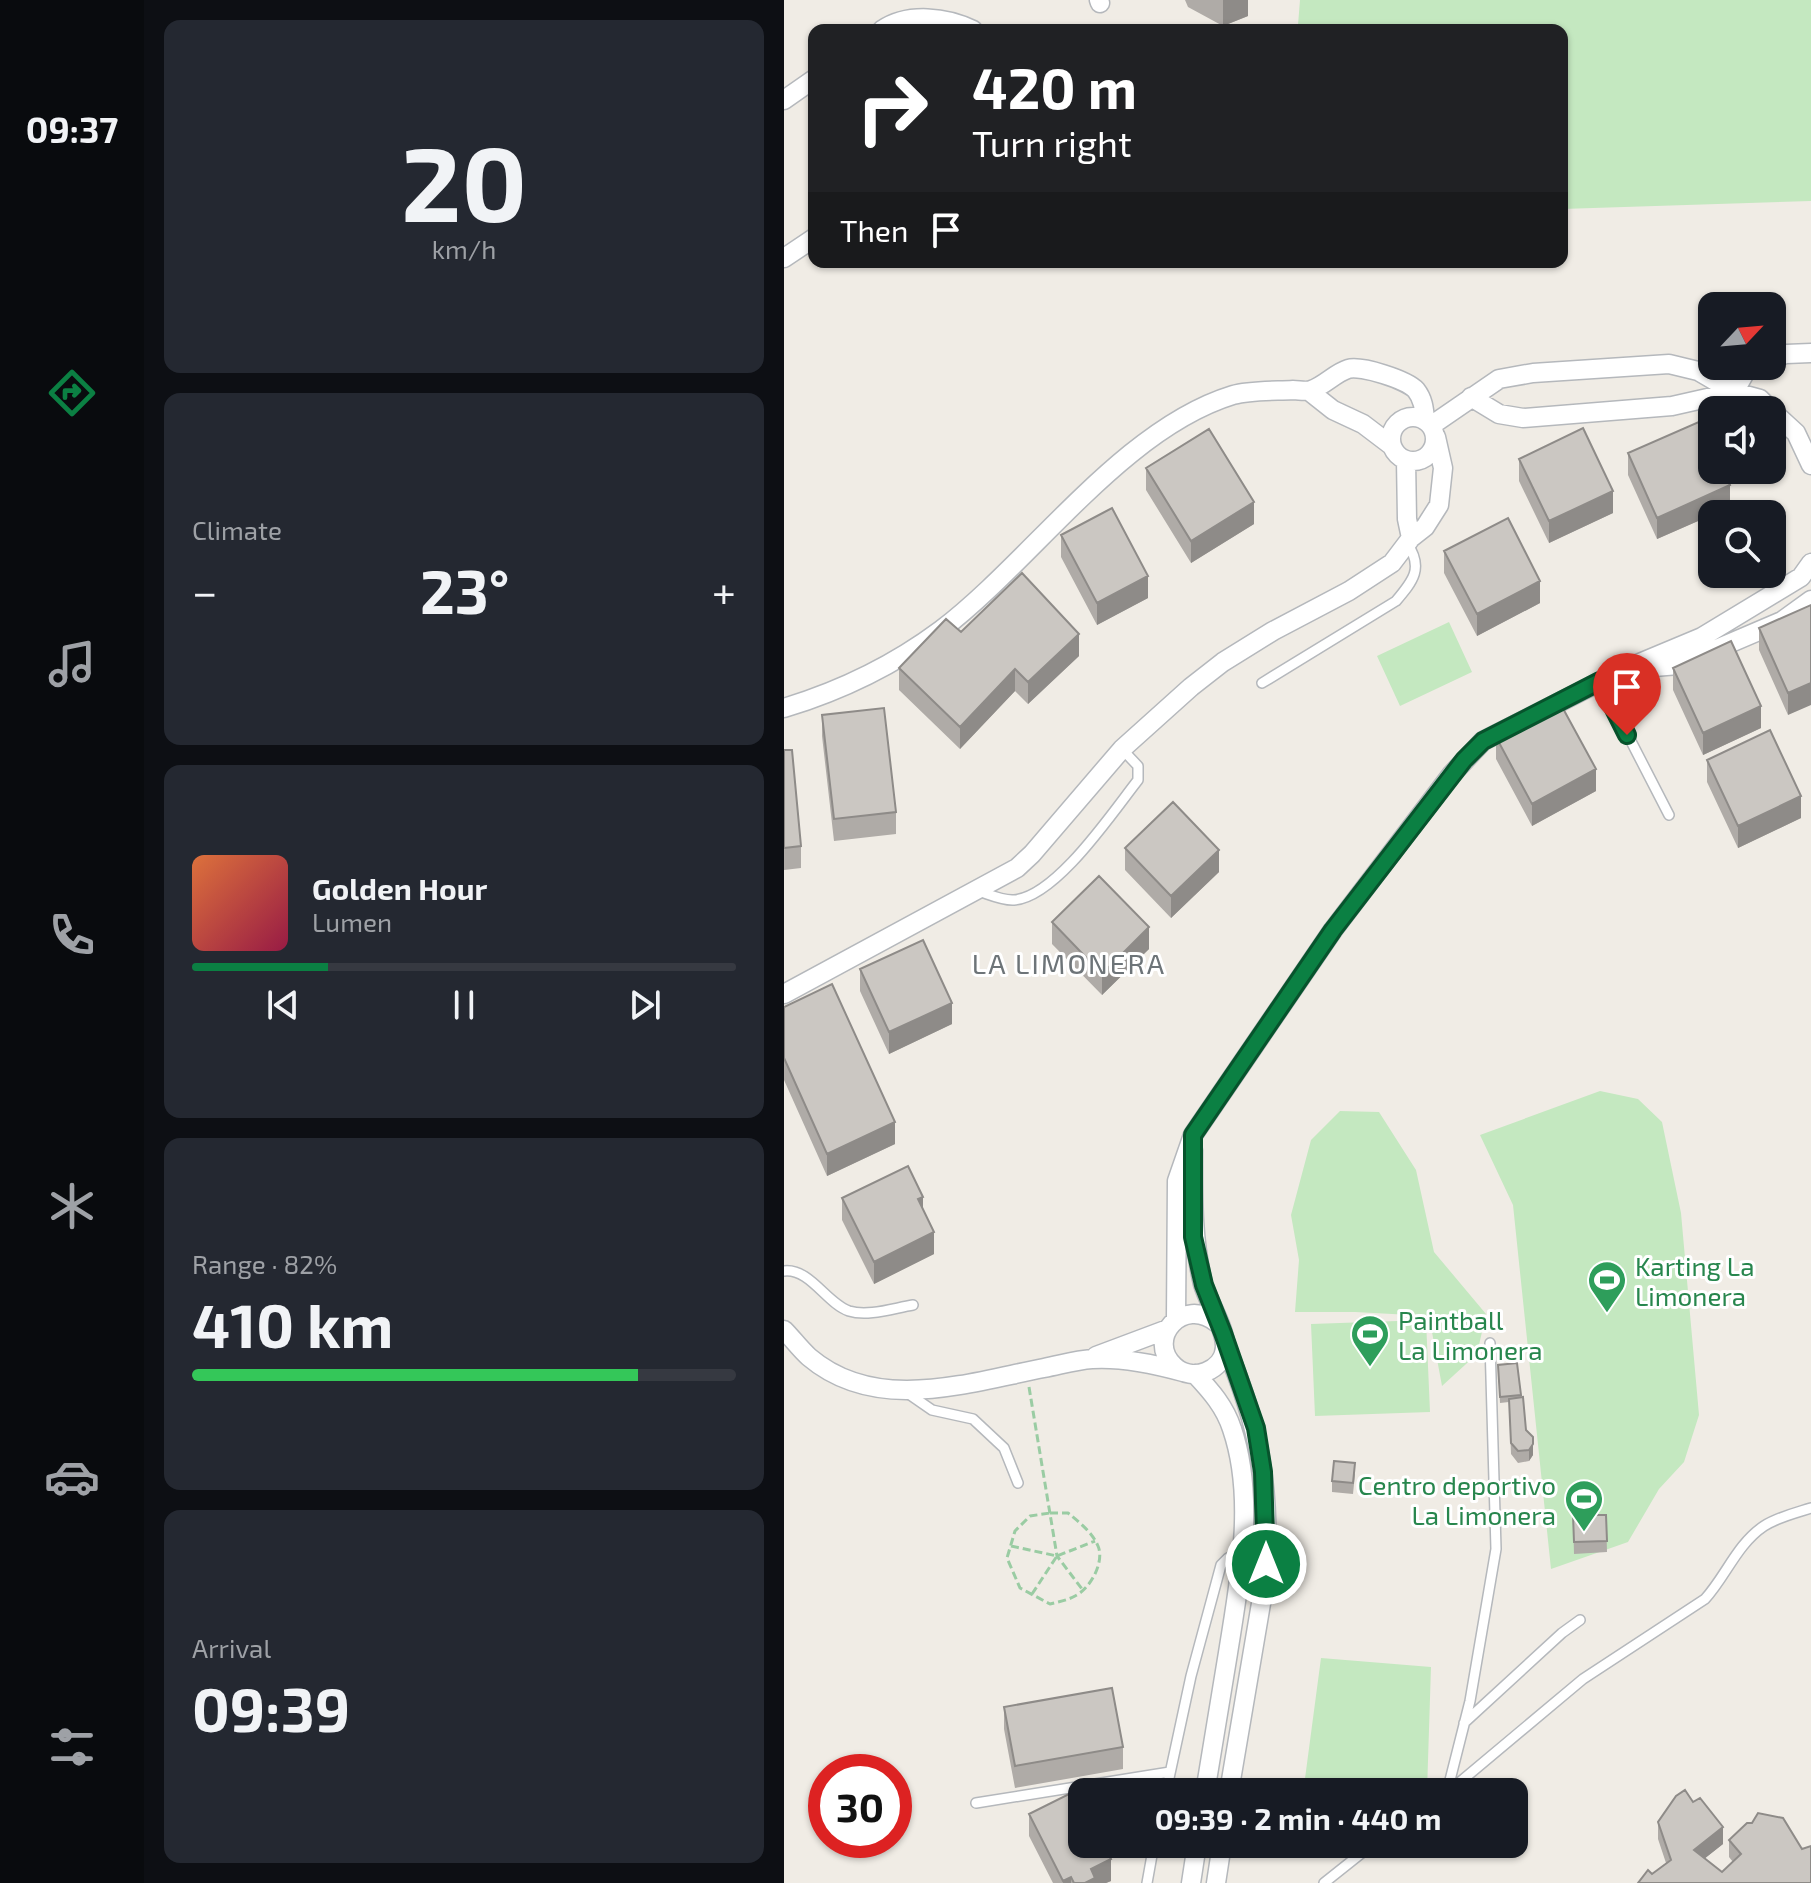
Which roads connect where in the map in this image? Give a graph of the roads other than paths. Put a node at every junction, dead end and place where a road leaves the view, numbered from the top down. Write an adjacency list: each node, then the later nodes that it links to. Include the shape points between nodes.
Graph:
1 (891, 24): 2 (street, via 937,17)
2 (956, 24)
3 (808, 83): 4 (street)
4 (784, 100)
5 (808, 242): 6 (street)
6 (784, 258)
7 (1811, 353): 8 (street)
8 (1786, 354)
9 (1741, 380): 11 (street)
10 (1309, 391): 15 (street, via 1350,368 1380,373 1415,389); 16 (street); 25 (street, via 1235,394 1172,423 942,629 884,667)
11 (1734, 392): 12 (street); 13 (street, via 1672,406 1523,418 1499,414); 13 (street, via 1698,371 1669,364 1533,373 1499,379)
12 (1749, 396)
13 (1471, 397): 15 (street)
14 (1786, 423): 18 (street)
15 (1431, 427): 16 (street, via 1411,416 1399,421); 17 (street, via 1432,451 1421,460); 19 (street, via 1443,468 1439,505)
16 (1392, 446): 17 (street)
17 (1406, 460): 19 (street)
18 (1811, 465)
19 (1409, 541): 24 (lane, via 1416,567 1396,601); 26 (street, via 1392,563 1349,591 1223,662)
20 (1811, 563): 22 (street, via 1801,577 1702,637)
21 (1811, 600): 22 (street, via 1782,621 1679,665)
22 (1623, 670): 23 (street)
23 (1600, 681): 27 (lane); 30 (street, via 1483,741 1464,760 1333,930)
24 (1262, 683)
25 (784, 708)
26 (1122, 749): 28 (street, via 1032,854); 28 (lane, via 1138,766 1138,780 1062,873 1041,892 1013,900)
27 (1669, 815)
28 (978, 891): 29 (street)
29 (784, 994)
30 (1193, 1135): 33 (street, via 1193,1237); 34 (street, via 1177,1181)
31 (784, 1271): 32 (lane, via 799,1274 847,1310)
32 (913, 1305)
33 (1217, 1323): 34 (street, via 1202,1314 1184,1315); 37 (street)
34 (1172, 1324): 38 (street); 39 (street, via 1165,1349 1174,1366)
35 (784, 1330): 40 (street, via 833,1373 862,1385)
36 (1490, 1343): 45 (lane, via 1496,1549)
37 (1225, 1345): 39 (street, via 1213,1369); 49 (street, via 1256,1428 1268,1547)
38 (1091, 1359): 39 (street); 40 (street, via 936,1389)
39 (1189, 1373): 43 (street, via 1224,1409 1237,1444)
40 (904, 1390): 41 (lane, via 932,1410 973,1419 1004,1448)
41 (1018, 1483)
42 (1811, 1508): 51 (lane, via 1764,1526 1705,1599 1583,1679)
43 (1242, 1551): 46 (lane, via 1221,1565); 48 (street)
44 (1580, 1620): 45 (lane)
45 (1464, 1723): 50 (lane)
46 (1170, 1772): 47 (lane); 52 (lane)
47 (1169, 1778)
48 (1207, 1778)
49 (1231, 1778)
50 (1450, 1778)
51 (1464, 1778)
52 (976, 1803)
53 (1151, 1858): 58 (lane)
54 (1195, 1858): 59 (street)
55 (1220, 1858): 60 (street)
56 (1223, 1858): 61 (street)
57 (1355, 1858): 62 (lane)
58 (1147, 1883)
59 (1191, 1883)
60 (1216, 1883)
61 (1226, 1883)
62 (1324, 1883)

